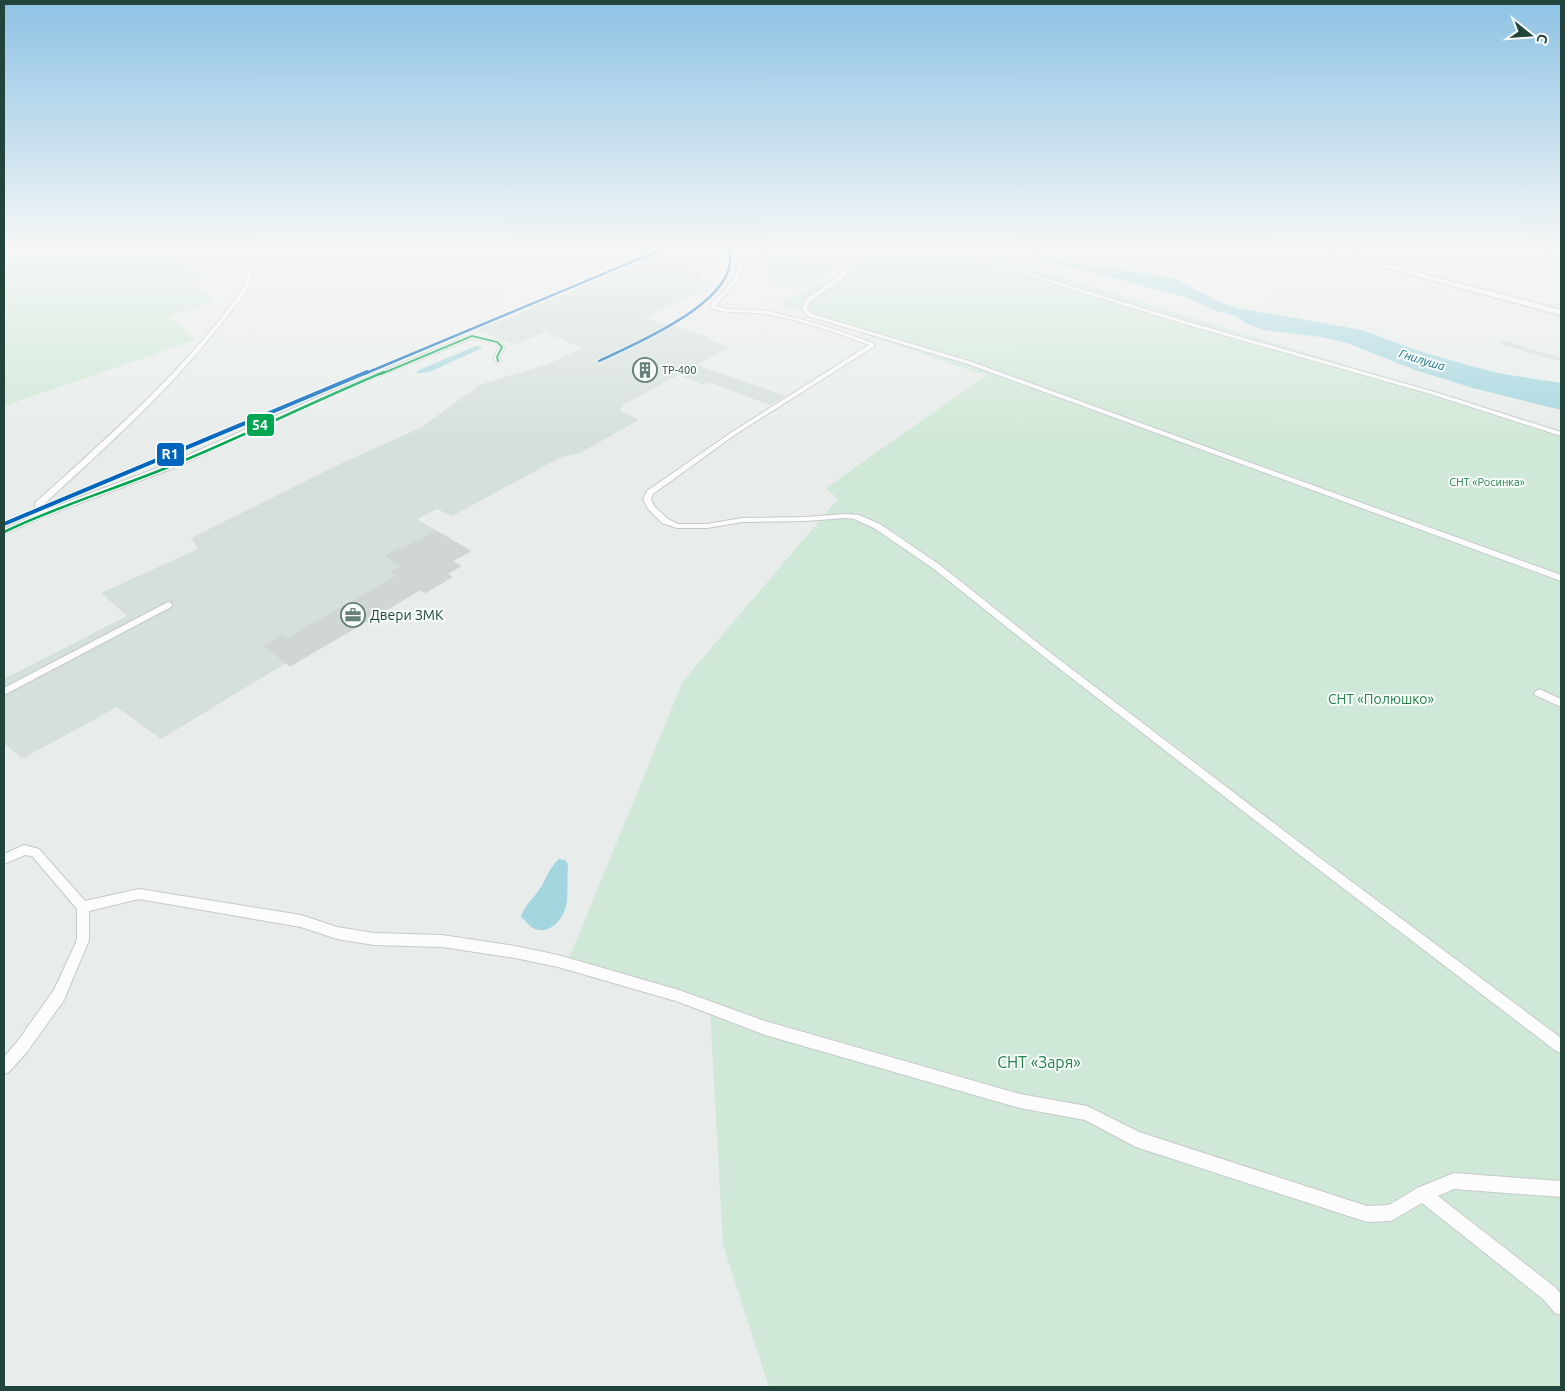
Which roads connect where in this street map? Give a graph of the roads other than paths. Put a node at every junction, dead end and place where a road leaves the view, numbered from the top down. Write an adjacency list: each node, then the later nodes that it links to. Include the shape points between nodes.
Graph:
1 (229, 311): 7 (street, via 186,364 130,421 38,505)
2 (729, 311): 16 (street, via 782,316 872,346 734,433 650,493 647,500 665,521 689,527 742,520 846,516 877,526 937,567 1183,759)
3 (806, 311): 9 (street, via 810,315 979,366)
4 (1147, 311): 6 (street, via 1436,394)
5 (498, 361): 7 (street, via 502,347 497,342 472,336 316,400 171,466)
6 (1561, 434)
7 (40, 515): 8 (street)
8 (4, 532)
9 (1561, 578)
10 (168, 605): 11 (street)
11 (4, 692)
12 (1539, 693): 13 (street)
13 (1561, 703)
14 (4, 859): 15 (street, via 24,850 35,852)
15 (83, 907): 17 (street, via 83,940 59,995); 19 (street, via 139,894 301,921 374,939 442,941 540,957 679,996 765,1028 860,1056 1020,1101 1086,1113 1136,1139 1367,1214 1391,1213)
16 (1561, 1046)
17 (4, 1067)
18 (1561, 1189): 19 (street, via 1454,1181)
19 (1422, 1194): 20 (street, via 1549,1293)
20 (1561, 1307)

